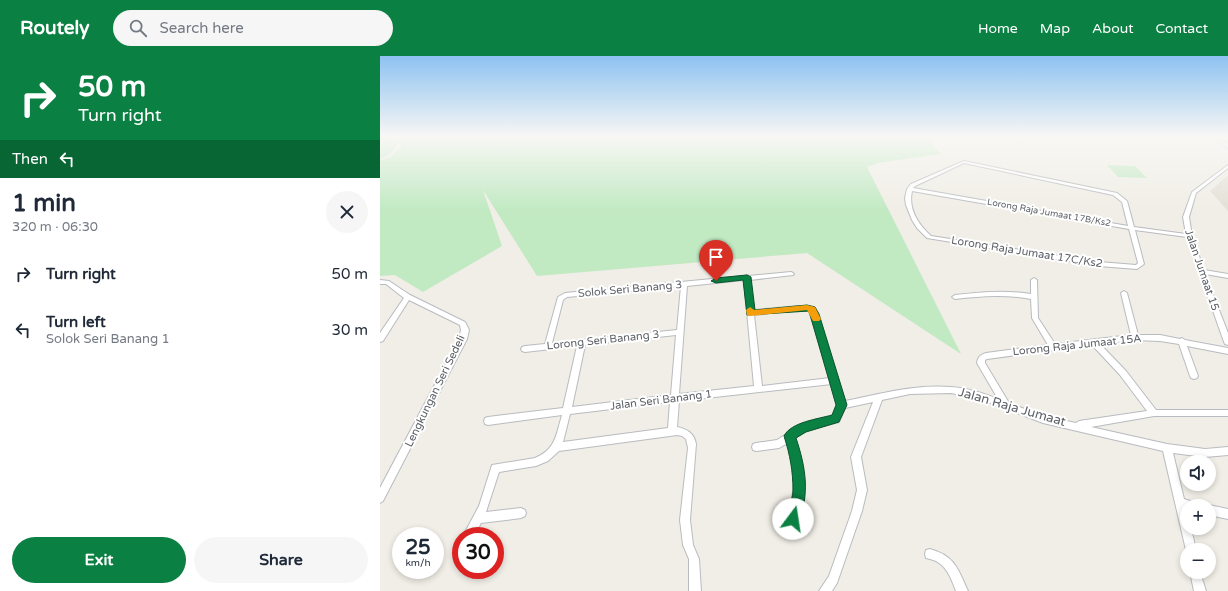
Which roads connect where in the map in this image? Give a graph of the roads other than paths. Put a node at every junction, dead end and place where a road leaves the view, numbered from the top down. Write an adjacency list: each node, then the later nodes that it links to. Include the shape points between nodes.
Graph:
1 (1228, 166): 4 (street, Jalan Jumaat 15, via 1194,192 1186,217)
2 (909, 189): 3 (street, Lorong Raja Jumaat 17B/Ks2); 3 (street, via 959,163 968,162 1116,194 1124,201); 3 (street, Lorong Raja Jumaat 17C/Ks2, via 910,210 929,237 1099,264 1137,267 1141,264)
3 (1130, 228): 4 (street, Lorong Raja Jumaat 17B/Ks2)
4 (1189, 236): 5 (street, Jalan Jumaat 15)
5 (1200, 271): 7 (street); 23 (street, Jalan Jumaat 15)
6 (791, 274): 8 (street, Solok Seri Banang 3)
7 (1228, 276)
8 (747, 277): 11 (street, Solok Seri Banang 3); 16 (street)
9 (1034, 280): 15 (street)
10 (380, 282): 13 (street, Lengkungan Seri Sedeli, via 387,282)
11 (684, 284): 17 (street); 24 (street, Solok Seri Banang 3, via 565,295 560,299)
12 (1124, 293): 18 (street)
13 (408, 297): 19 (street); 46 (street, Lengkungan Seri Sedeli, via 463,324 465,330 463,339 420,425)
14 (955, 297): 15 (street, via 1010,292)
15 (1034, 297): 25 (street, via 1035,318)
16 (750, 313): 29 (street, via 812,309); 30 (street)
17 (680, 332): 21 (street, Lorong Seri Banang 3); 31 (street)
18 (1135, 337): 20 (street, Lorong Raja Jumaat 15A); 22 (street, Lorong Raja Jumaat 15A)
19 (380, 339)
20 (1182, 341): 27 (street, Lorong Raja Jumaat 15A); 28 (street)
21 (582, 342): 24 (street, Lorong Seri Banang 3); 35 (street)
22 (1093, 342): 25 (street, Lorong Raja Jumaat 15A); 36 (street, via 1123,373)
23 (1228, 342)
24 (548, 346): 26 (street, Lorong Seri Banang 3)
25 (1054, 347): 34 (street, Lorong Raja Jumaat 15A, via 982,358 984,369)
26 (525, 349)
27 (1228, 351)
28 (1194, 376)
29 (834, 382): 30 (street, Jalan Seri Banang 1); 33 (street)
30 (758, 389): 31 (street, Jalan Seri Banang 1)
31 (675, 398): 35 (street, Jalan Seri Banang 1); 40 (street)
32 (879, 398): 33 (street, Jalan Raja Jumaat); 34 (street, Jalan Raja Jumaat, via 910,391 951,390 981,396); 57 (street, via 856,457 862,490 857,511 833,579)
33 (842, 405): 41 (street, via 836,419 802,428)
34 (1007, 407): 39 (street, Jalan Raja Jumaat, via 1043,419)
35 (567, 411): 38 (street, Jalan Seri Banang 1); 42 (street)
36 (1154, 412): 37 (street, Jalan Raja Jumaat); 39 (street, Jalan Raja Jumaat)
37 (1228, 413)
38 (488, 421)
39 (1076, 426): 44 (street, Jalan Raja Jumaat)
40 (672, 432): 42 (street); 56 (street, via 687,432 691,437 685,520 688,545 694,559)
41 (790, 436): 43 (street, via 778,444); 52 (street, via 798,465 800,493)
42 (557, 447): 51 (street, via 536,462 495,468)
43 (756, 447)
44 (1166, 448): 45 (street, Jalan Raja Jumaat, via 1205,453); 47 (street, via 1176,486)
45 (1228, 451)
46 (380, 498)
47 (1183, 499)
48 (1216, 511): 50 (street)
49 (521, 513): 51 (street)
50 (1228, 514)
51 (478, 518): 53 (street)
52 (793, 519)
53 (473, 527)
54 (930, 554): 58 (street, via 939,556 951,567)
55 (1197, 579): 59 (street)
56 (695, 591)
57 (825, 591)
58 (962, 591)
59 (1200, 591)

